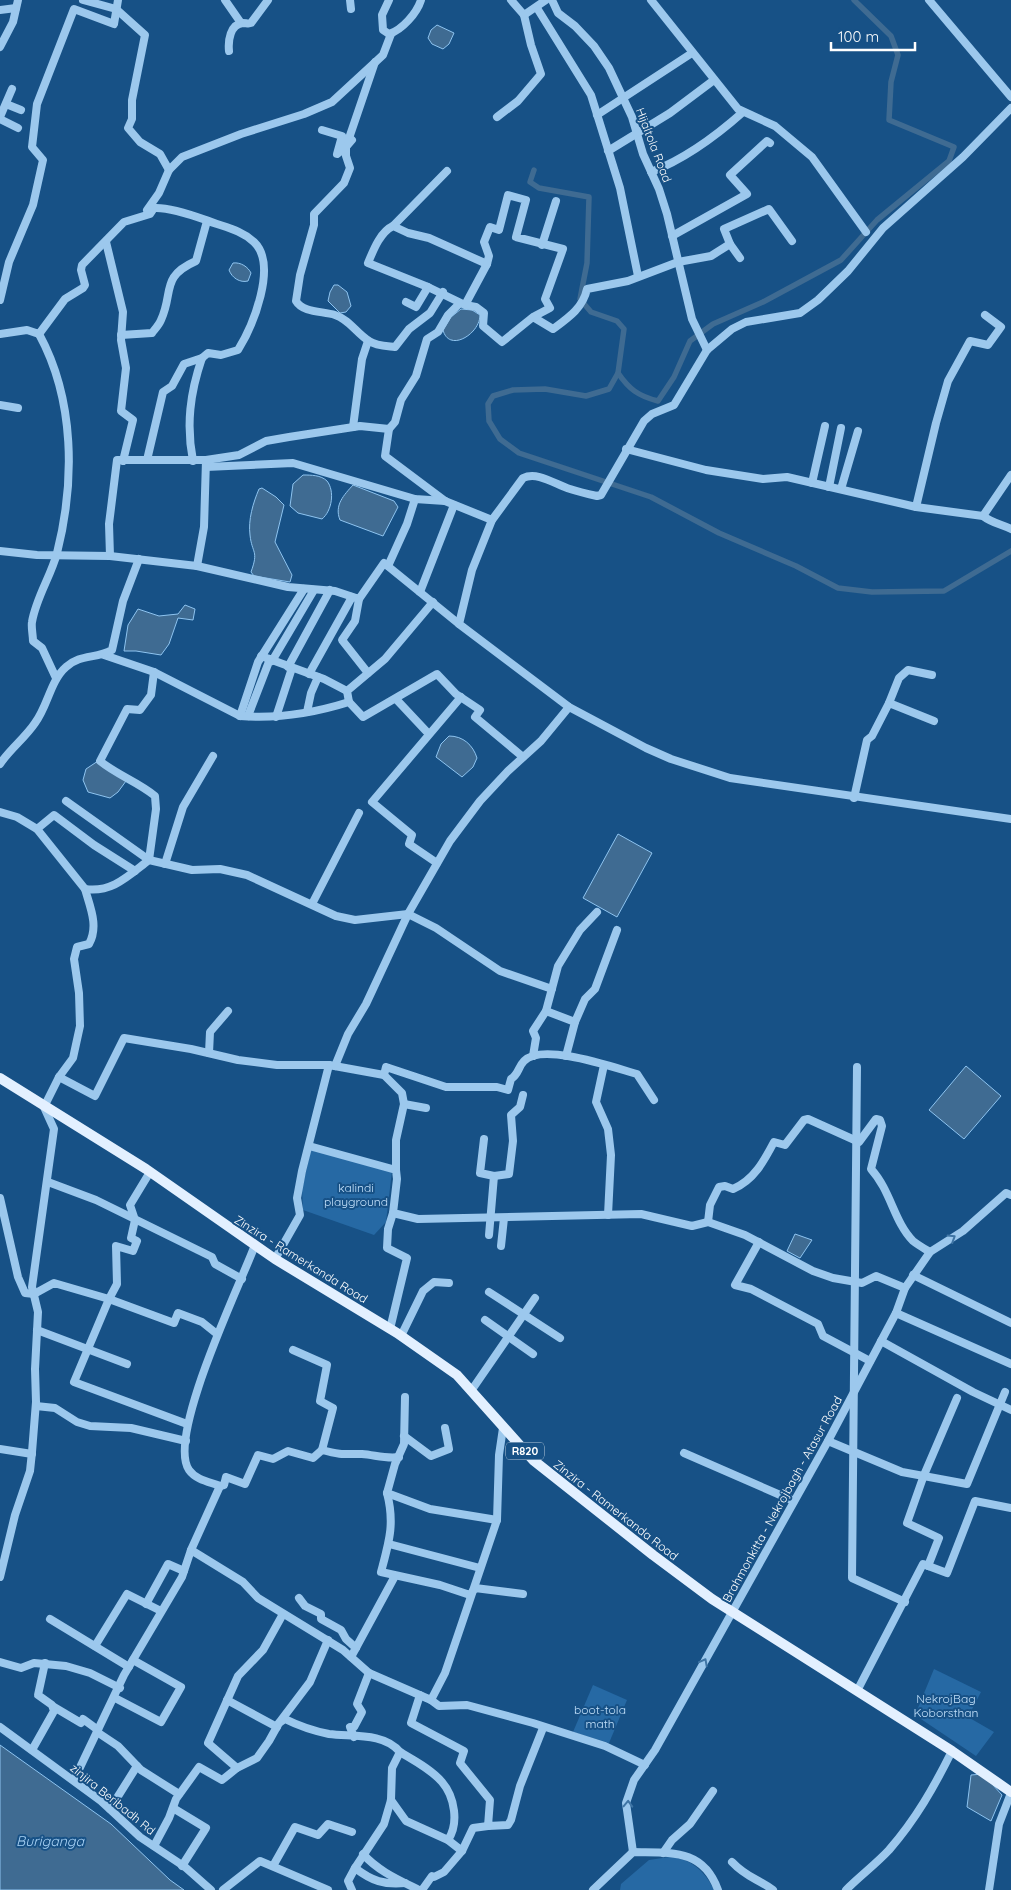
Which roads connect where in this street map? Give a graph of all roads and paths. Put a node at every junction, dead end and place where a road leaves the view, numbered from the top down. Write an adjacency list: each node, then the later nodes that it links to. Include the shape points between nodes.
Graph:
1 (84, 0): 15 (street)
2 (118, 0): 15 (street)
3 (224, 0): 19 (street)
4 (268, 0): 19 (street, via 251,23)
5 (350, 0): 16 (street)
6 (389, 0): 20 (street, via 382,15 383,30)
7 (421, 0): 20 (street, via 418,9)
8 (511, 0): 18 (street)
9 (546, 0): 14 (street)
10 (552, 0): 28 (street, Hijaltola Road, via 558,13 594,46 609,68)
11 (651, 0): 23 (street)
12 (929, 0): 27 (street)
13 (17, 4): 17 (street); 21 (street, via 13,22)
14 (537, 8): 18 (street); 33 (street, via 591,95)
15 (116, 9): 43 (street, via 145,35 128,128 140,142 160,154); 62 (street, via 114,24 74,9 37,104 32,147 43,160 33,205 9,262)
16 (351, 9)
17 (0, 10)
18 (524, 15): 34 (street, via 541,74 518,101)
19 (242, 23): 22 (street, via 232,31 228,40)
20 (391, 34): 24 (street, via 383,55)
21 (0, 47)
22 (229, 51)
23 (692, 53): 25 (street); 28 (street)
24 (374, 62): 41 (street); 43 (street, via 332,102 182,157)
25 (714, 80): 32 (street); 38 (street)
26 (12, 88): 29 (street)
27 (1011, 97)
28 (623, 99): 33 (street); 38 (street, Hijaltola Road)
29 (6, 104): 31 (street); 35 (street)
30 (1011, 108): 71 (street, via 883,228 848,271 818,300 800,313 746,322)
31 (21, 110)
32 (743, 112): 45 (street, via 692,151); 50 (street, via 775,126 812,157)
33 (597, 116): 42 (street)
34 (497, 117)
35 (0, 118): 36 (street)
36 (18, 128)
37 (322, 130): 41 (street, via 342,136 337,154)
38 (636, 134): 42 (street); 45 (street, Hijaltola Road)
39 (352, 140): 41 (street)
40 (770, 143): 51 (street, via 767,141 730,175 747,194)
41 (346, 147): 70 (street, via 350,168 344,182 314,214 296,301 302,308 344,319)
42 (608, 151): 59 (street, via 620,188)
43 (169, 170): 47 (street, via 159,192)
44 (447, 171): 49 (street)
45 (651, 172): 51 (street, Hijaltola Road)
46 (556, 201): 55 (street)
47 (142, 215): 48 (street, via 150,214 156,207); 53 (street, via 124,222)
48 (207, 221): 69 (street, via 196,261 184,266 170,283 162,320 152,333); 72 (street, via 230,228 255,243 263,254 263,271 262,293 238,350 221,355 208,353)
49 (393, 226): 58 (street); 60 (street, via 384,235 368,264)
50 (866, 232)
51 (672, 236): 57 (street, Hijaltola Road)
52 (792, 240): 54 (street, via 769,209 724,229)
53 (106, 242): 68 (street, via 82,265 83,288 65,299); 69 (street, via 123,312)
54 (730, 244): 56 (street); 57 (street, via 711,256)
55 (542, 245): 58 (street, via 516,237 526,200 508,195 499,230 490,227 484,242 489,256); 66 (street, via 563,249 546,299 550,308)
56 (740, 258)
57 (678, 262): 59 (street); 71 (street, Hijaltola Road, via 692,319)
58 (487, 264): 64 (street)
59 (638, 276): 66 (street, via 628,281 587,288 585,298 572,315 553,329)
60 (428, 287): 61 (street); 63 (street, via 416,307)
61 (443, 292): 64 (street); 70 (street, via 430,313 409,329 395,347)
62 (0, 300)
63 (406, 302)
64 (462, 304): 66 (street, via 476,307 484,314 482,326 502,342); 78 (street, via 448,316 438,332 427,339 416,376)
65 (986, 315): 92 (street, via 1001,327 988,346 970,341 948,381)
66 (533, 316)
67 (0, 334): 68 (street, via 27,330)
68 (39, 334): 97 (street, via 53,359 69,436 68,502)
69 (121, 335): 82 (street, via 126,368 121,411 133,420)
70 (368, 341): 76 (street, via 362,359)
71 (707, 350): 80 (street, via 674,405 644,421)
72 (202, 358): 81 (street, via 184,364 172,386 163,392); 83 (street, via 188,417)
73 (0, 405): 74 (street)
74 (18, 408)
75 (826, 426): 86 (street)
76 (352, 427): 78 (street); 84 (street, via 266,441 239,455)
77 (841, 428): 87 (street)
78 (389, 429): 90 (street, via 385,456)
79 (858, 431): 88 (street)
80 (626, 449): 86 (street, via 706,470 763,478 787,477); 94 (street, via 601,495 568,489 528,475)
81 (147, 460): 82 (street); 83 (street)
82 (124, 461): 98 (street, via 117,460 112,491)
83 (193, 461): 84 (street)
84 (206, 464): 89 (street, via 293,463); 100 (street, via 204,527)
85 (1011, 475): 93 (street)
86 (812, 483): 87 (street)
87 (829, 486): 88 (street)
88 (841, 489): 92 (street)
89 (415, 499): 90 (street); 101 (street)
90 (445, 501): 91 (street)
91 (454, 505): 94 (street); 105 (street)
92 (916, 507): 93 (street)
93 (983, 516): 95 (street)
94 (492, 520): 108 (street, via 472,570)
95 (1011, 530)
96 (0, 552): 97 (street)
97 (57, 555): 98 (street); 118 (street, via 32,622 34,641 42,648)
98 (110, 556): 99 (street)
99 (139, 559): 100 (street); 109 (street, via 122,601 112,650)
100 (197, 566): 102 (street)
101 (388, 566): 105 (street); 106 (street, via 384,563)
102 (304, 589): 103 (street); 110 (street)
103 (314, 590): 104 (street); 111 (street)
104 (330, 590): 106 (street); 112 (street)
105 (420, 592): 107 (street)
106 (355, 598): 114 (street, via 355,621 342,640); 115 (street)
107 (433, 602): 108 (street); 114 (street, via 385,659)
108 (459, 624): 124 (street)
109 (104, 655): 113 (street); 118 (street, via 81,657)
110 (261, 656): 111 (street); 126 (street)
111 (271, 660): 112 (street); 126 (street)
112 (290, 668): 115 (street); 127 (street)
113 (154, 672): 126 (street); 139 (street, via 151,695 140,710 127,709 100,761 114,773 140,784 155,796)
114 (368, 673): 119 (street)
115 (309, 674): 117 (street)
116 (932, 675): 123 (street, via 908,670 900,678)
117 (318, 677): 119 (street); 125 (street)
118 (56, 678): 132 (street, via 47,704 34,725)
119 (347, 691): 122 (street)
120 (461, 697): 121 (street, via 437,674); 131 (street, via 480,710 475,717); 140 (street, via 372,802 412,835 409,844)
121 (396, 699): 122 (street, via 363,718); 129 (street)
122 (349, 702): 125 (street)
123 (889, 703): 128 (street); 133 (street, via 867,740)
124 (569, 707): 131 (street); 133 (street, via 646,748 722,776)
125 (307, 712): 127 (street)
126 (244, 716): 127 (street)
127 (276, 717)
128 (934, 721)
129 (426, 731)
130 (213, 756): 141 (street, via 183,806)
131 (523, 757): 140 (street, via 465,818)
132 (0, 764)
133 (854, 798): 137 (street)
134 (66, 801): 139 (street)
135 (0, 812): 138 (street, via 17,817)
136 (359, 813): 144 (street)
137 (1010, 817)
138 (37, 829): 142 (street, via 54,815 94,846); 143 (street)
139 (149, 860): 141 (street); 142 (street)
140 (437, 863): 146 (street)
141 (165, 864): 144 (street, via 247,875)
142 (135, 871): 143 (street, via 100,891)
143 (85, 889): 159 (street, via 94,918 93,937 89,944 77,947 74,959 80,993 80,1026 73,1058)
144 (312, 904): 146 (street, via 336,916 355,920)
145 (597, 912): 148 (street, via 580,930 558,966)
146 (408, 914): 148 (street, via 436,928 500,971); 156 (street, via 366,1004)
147 (617, 930): 151 (street, via 595,989 585,1000)
148 (552, 989): 150 (street)
149 (228, 1011): 152 (street, via 210,1032)
150 (546, 1011): 151 (street); 153 (street, via 533,1031 536,1038)
151 (575, 1022): 154 (street)
152 (209, 1053): 156 (street, via 277,1065); 159 (street, via 124,1038 95,1096)
153 (533, 1056): 154 (street); 158 (street, via 524,1061 517,1075 511,1079 508,1090 446,1087 386,1067)
154 (566, 1056): 155 (street)
155 (604, 1065): 162 (street, via 637,1074); 175 (street, via 596,1102 608,1129 611,1155)
156 (332, 1066): 158 (street); 167 (street)
157 (857, 1067): 247 (street, via 852,1578)
158 (384, 1075): 163 (street, via 402,1093)
159 (59, 1077): 164 (street)
160 (0, 1078): 164 (main road, Zinzira - Ramerkanda Road / R820)
161 (523, 1095): 170 (street, via 520,1107 512,1115 509,1174)
162 (654, 1100)
163 (404, 1104): 165 (street); 168 (street, via 396,1140)
164 (44, 1106): 169 (main road, Zinzira - Ramerkanda Road / R820); 171 (street, via 54,1129)
165 (426, 1108)
166 (484, 1139): 170 (street, via 480,1174)
167 (309, 1146): 168 (street); 186 (street, via 297,1198 300,1215)
168 (396, 1170): 174 (street)
169 (150, 1172): 178 (street, via 130,1204); 183 (main road, Zinzira - Ramerkanda Road / R820)
170 (494, 1176): 176 (street)
171 (48, 1182): 178 (street, via 96,1200); 192 (street, via 34,1267)
172 (1011, 1196): 185 (street, Brahmonkitta - Nekrojbagh - Atasur Road, one-way to 172, via 963,1231 1006,1193)
173 (0, 1198): 180 (street)
174 (393, 1213): 176 (street, via 418,1219); 199 (street, via 387,1248 407,1258)
175 (608, 1215): 177 (street); 179 (street, via 641,1214 692,1226)
176 (489, 1218): 177 (street); 181 (street)
177 (504, 1218): 184 (street)
178 (135, 1220): 188 (street, via 212,1257 215,1264); 194 (street, via 131,1238 136,1241 133,1251 116,1246 118,1284)
179 (708, 1222): 182 (street); 185 (street, via 710,1205 719,1187 733,1189 742,1185 761,1167 774,1142 785,1145 804,1120 828,1126 859,1142 876,1119 882,1126 871,1169 882,1182 913,1241)
180 (3, 1229): 192 (street, via 25,1293)
181 (489, 1235)
182 (759, 1242): 190 (street, via 833,1278 862,1283 876,1276); 209 (street, via 735,1285 751,1289 818,1324 823,1336)
183 (256, 1245): 186 (main road, Zinzira - Ramerkanda Road / R820); 188 (street)
184 (501, 1246)
185 (930, 1252): 187 (street, Brahmonkitta - Nekrojbagh - Atasur Road)
186 (275, 1259): 199 (main road, Zinzira - Ramerkanda Road / R820)
187 (913, 1275): 190 (street, Brahmonkitta - Nekrojbagh - Atasur Road); 198 (street)
188 (242, 1279): 201 (street)
189 (449, 1283): 202 (street, via 434,1282 423,1291)
190 (904, 1288): 195 (street, Brahmonkitta - Nekrojbagh - Atasur Road)
191 (489, 1292): 196 (street)
192 (34, 1294): 194 (street, via 54,1283); 200 (street)
193 (535, 1298): 196 (street)
194 (109, 1299): 201 (street, via 174,1323 178,1313 202,1322); 206 (street)
195 (896, 1313): 205 (street, Brahmonkitta - Nekrojbagh - Atasur Road); 211 (street)
196 (524, 1315): 203 (street); 204 (street)
197 (485, 1320): 203 (street)
198 (1011, 1323)
199 (390, 1329): 202 (main road, Zinzira - Ramerkanda Road / R820)
200 (37, 1330): 206 (street); 217 (street)
201 (216, 1334): 223 (street, via 195,1396)
202 (401, 1336): 212 (main road, Zinzira - Ramerkanda Road / R820, via 457,1375)
203 (509, 1336): 208 (street); 212 (street)
204 (560, 1338)
205 (881, 1341): 209 (street, Brahmonkitta - Nekrojbagh - Atasur Road); 216 (street)
206 (88, 1349): 210 (street); 219 (street, via 74,1382)
207 (293, 1350): 226 (street, via 327,1365 320,1401 333,1408)
208 (533, 1354)
209 (870, 1361): 224 (street, Brahmonkitta - Nekrojbagh - Atasur Road)
210 (127, 1364)
211 (1011, 1364)
212 (471, 1391): 221 (main road, Zinzira - Ramerkanda Road / R820)
213 (1005, 1392): 216 (street)
214 (405, 1397): 222 (street)
215 (957, 1398): 230 (street)
216 (999, 1404): 218 (street); 230 (street, via 967,1484)
217 (36, 1406): 223 (street, via 55,1408 90,1426 131,1428); 228 (street)
218 (1011, 1410)
219 (187, 1424)
220 (445, 1428): 222 (street, via 449,1449 431,1456)
221 (503, 1428): 235 (street); 250 (main road, Zinzira - Ramerkanda Road / R820, via 533,1460 583,1501)
222 (404, 1436): 229 (street)
223 (186, 1441): 231 (street, via 189,1470 200,1479)
224 (828, 1441): 230 (street, via 902,1472); 233 (street, Brahmonkitta - Nekrojbagh - Atasur Road)
225 (0, 1449): 228 (street)
226 (322, 1450): 229 (street, via 342,1456); 231 (street, via 314,1458 288,1451 273,1459 258,1455 245,1484 226,1477 224,1485)
227 (684, 1453): 233 (street)
228 (32, 1454): 238 (street, via 30,1471)
229 (399, 1457): 232 (street)
230 (924, 1475): 239 (street, via 907,1523 939,1538)
231 (220, 1486): 237 (street)
232 (387, 1493): 235 (street, via 430,1509); 236 (street, via 392,1511)
233 (794, 1502): 250 (street, Brahmonkitta - Nekrojbagh - Atasur Road)
234 (1011, 1508): 239 (street, via 975,1501 948,1573)
235 (497, 1520): 240 (street)
236 (389, 1544): 240 (street); 243 (street, via 381,1572)
237 (191, 1550): 241 (street); 251 (street, via 243,1582 258,1598)
238 (2, 1556): 242 (street)
239 (928, 1566): 247 (street, via 923,1564)
240 (480, 1568): 244 (street)
241 (184, 1571): 248 (street, via 168,1564); 249 (street)
242 (0, 1576)
243 (395, 1576): 244 (street, via 470,1595); 255 (street)
244 (475, 1588): 245 (street); 266 (street, via 445,1673)
245 (523, 1594)
246 (299, 1598): 255 (street, via 305,1606 321,1614 321,1619 341,1630)
247 (904, 1602): 262 (street)
248 (146, 1604): 249 (street); 254 (street, via 127,1594)
249 (161, 1611): 259 (street)
250 (733, 1612): 262 (main road, Zinzira - Ramerkanda Road / R820); 276 (street, Brahmonkitta - Nekrojbagh - Atasur Road, one-way to 250)
251 (283, 1614): 253 (street); 265 (street, via 263,1650 238,1676)
252 (50, 1619): 254 (street)
253 (328, 1640): 256 (street); 268 (street, via 310,1682)
254 (95, 1646): 259 (street)
255 (356, 1648): 256 (street)
256 (351, 1657): 260 (street)
257 (0, 1662): 258 (street, via 21,1668)
258 (45, 1663): 261 (street, via 90,1673); 267 (street, via 38,1695)
259 (131, 1664): 261 (street); 264 (street, via 181,1686 161,1722)
260 (369, 1673): 263 (street); 272 (street, via 357,1704 362,1712 354,1727 350,1727)
261 (120, 1688): 264 (street)
262 (857, 1691): 274 (main road, Zinzira - Ramerkanda Road / R820)
263 (420, 1695): 266 (street); 286 (street, via 411,1723 464,1751 460,1763 490,1800)
264 (115, 1698): 271 (street)
265 (227, 1700): 268 (street); 278 (street, via 208,1743)
266 (431, 1700): 270 (street, via 439,1706 467,1705)
267 (54, 1707): 271 (street, via 80,1723 83,1719); 273 (street)
268 (278, 1725): 272 (street, via 285,1719 311,1729); 278 (street, via 257,1758)
269 (0, 1727): 273 (street, zinjira Beribadh Rd)
270 (543, 1728): 276 (street, via 604,1746); 286 (street, via 520,1786 511,1820 508,1825)
271 (98, 1731): 277 (street); 279 (street)
272 (354, 1736): 275 (street, via 372,1737)
273 (32, 1750): 279 (street, zinjira Beribadh Rd)
274 (952, 1751): 281 (main road, Zinzira - Ramerkanda Road / R820); 307 (street, via 930,1795 910,1824 888,1851)
275 (400, 1752): 283 (street, via 392,1768); 288 (street, via 442,1782 456,1820)
276 (645, 1765): 291 (street, Brahmonkitta - Nekrojbagh - Atasur Road, one-way to 276, via 626,1803 634,1780)
277 (137, 1766): 282 (street); 285 (street)
278 (237, 1768): 282 (street, via 222,1780 199,1767)
279 (74, 1780): 285 (street, zinjira Beribadh Rd)
280 (714, 1790): 292 (street, via 690,1824)
281 (1011, 1793): 308 (street, via 999,1824)
282 (180, 1794): 284 (street)
283 (391, 1800): 288 (street, via 406,1821); 293 (street, via 384,1824)
284 (173, 1808): 289 (street); 295 (street, via 206,1828)
285 (110, 1809): 289 (street, zinjira Beribadh Rd)
286 (488, 1826): 290 (street, via 473,1828)
287 (352, 1832): 296 (street, via 328,1824 318,1836 295,1827)
288 (448, 1840): 290 (street)
289 (154, 1846): 295 (street, zinjira Beribadh Rd)
290 (462, 1851): 303 (street, via 444,1872 432,1876)
291 (637, 1852): 292 (street); 304 (street)
292 (662, 1853): 305 (street, via 678,1853 701,1863 709,1871)
293 (363, 1854): 297 (street); 298 (street, via 371,1863)
294 (732, 1862): 306 (street, via 744,1876)
295 (182, 1866): 299 (street, zinjira Beribadh Rd)
296 (272, 1866): 300 (street, via 259,1861 252,1870); 301 (street)
297 (355, 1868): 298 (street, via 373,1881); 302 (street, via 348,1881)
298 (405, 1883): 303 (street)
299 (211, 1890)
300 (223, 1890)
301 (328, 1890)
302 (352, 1890)
303 (421, 1890)
304 (593, 1890)
305 (718, 1890)
306 (773, 1890)
307 (846, 1890)
308 (989, 1890)

